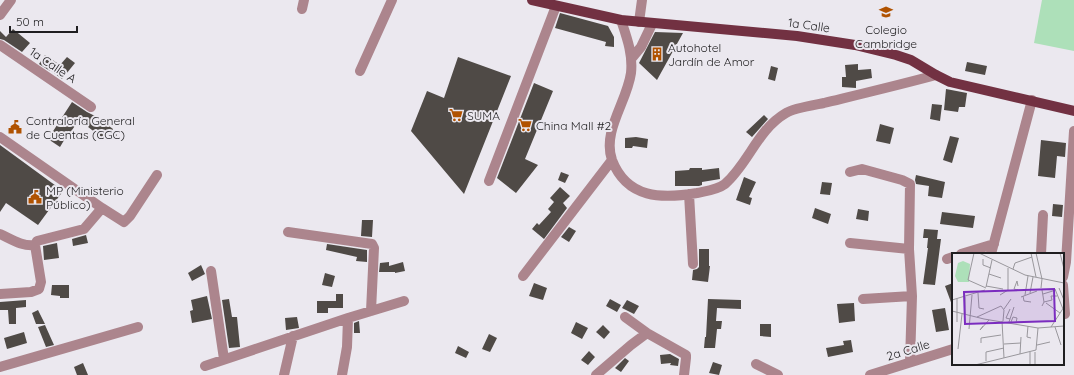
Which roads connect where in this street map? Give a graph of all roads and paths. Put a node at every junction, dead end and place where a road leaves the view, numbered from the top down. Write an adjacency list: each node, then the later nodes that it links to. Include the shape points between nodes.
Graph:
1 (11, 0): 6 (street)
2 (392, 0): 12 (street)
3 (532, 0): 5 (main road, 1a Calle)
4 (642, 0): 8 (street)
5 (556, 6): 7 (main road, 1a Calle); 22 (street)
6 (0, 15)
7 (621, 20): 8 (main road, 1a Calle); 11 (street, via 630,46)
8 (639, 22): 9 (main road, 1a Calle)
9 (652, 24): 11 (street); 13 (main road, 1a Calle, via 797,36 855,45 911,60)
10 (0, 45): 15 (street, 1a Calle A)
11 (631, 59): 19 (street, via 627,89 610,133)
12 (360, 71)
13 (936, 75): 14 (main road, 1a Calle, via 950,82); 23 (street, via 787,112 766,129 724,185 713,190)
14 (1032, 100): 16 (main road, 1a Calle); 29 (street)
15 (90, 107)
16 (1074, 111)
17 (1074, 131): 37 (street)
18 (0, 136): 24 (street)
19 (612, 160): 23 (street, via 628,184 638,191 660,196); 38 (street)
20 (850, 172): 31 (street, via 862,169 910,184)
21 (158, 175): 24 (street, via 124,222)
22 (489, 181)
23 (689, 194): 35 (street)
24 (102, 208): 30 (street, via 84,229 43,239)
25 (1043, 214): 34 (street)
26 (288, 232): 44 (street, via 372,244 374,248)
27 (0, 234): 30 (street, via 24,245)
28 (850, 242): 31 (street)
29 (994, 244): 32 (street); 33 (street)
30 (35, 245): 40 (street, via 41,282 39,290)
31 (909, 249): 41 (street)
32 (964, 253)
33 (991, 253)
34 (1041, 253)
35 (693, 264)
36 (212, 271): 52 (street)
37 (1064, 272)
38 (523, 276)
39 (1064, 292): 45 (street)
40 (0, 294)
41 (912, 296): 42 (street); 53 (street)
42 (863, 299)
43 (404, 301): 44 (street)
44 (370, 311): 47 (street)
45 (1067, 313)
46 (625, 317): 49 (street)
47 (348, 318): 50 (street); 58 (street, via 347,347)
48 (138, 327): 56 (street)
49 (647, 333): 59 (street); 60 (street, via 686,355)
50 (292, 336): 52 (street); 57 (street)
51 (952, 349): 53 (street, 2a Calle)
52 (224, 359): 55 (street)
53 (910, 362): 62 (street, 2a Calle)
54 (756, 364): 61 (street)
55 (205, 366)
56 (0, 367)
57 (284, 375)
58 (342, 375)
59 (596, 375)
60 (684, 375)
61 (778, 375)
62 (870, 375)

